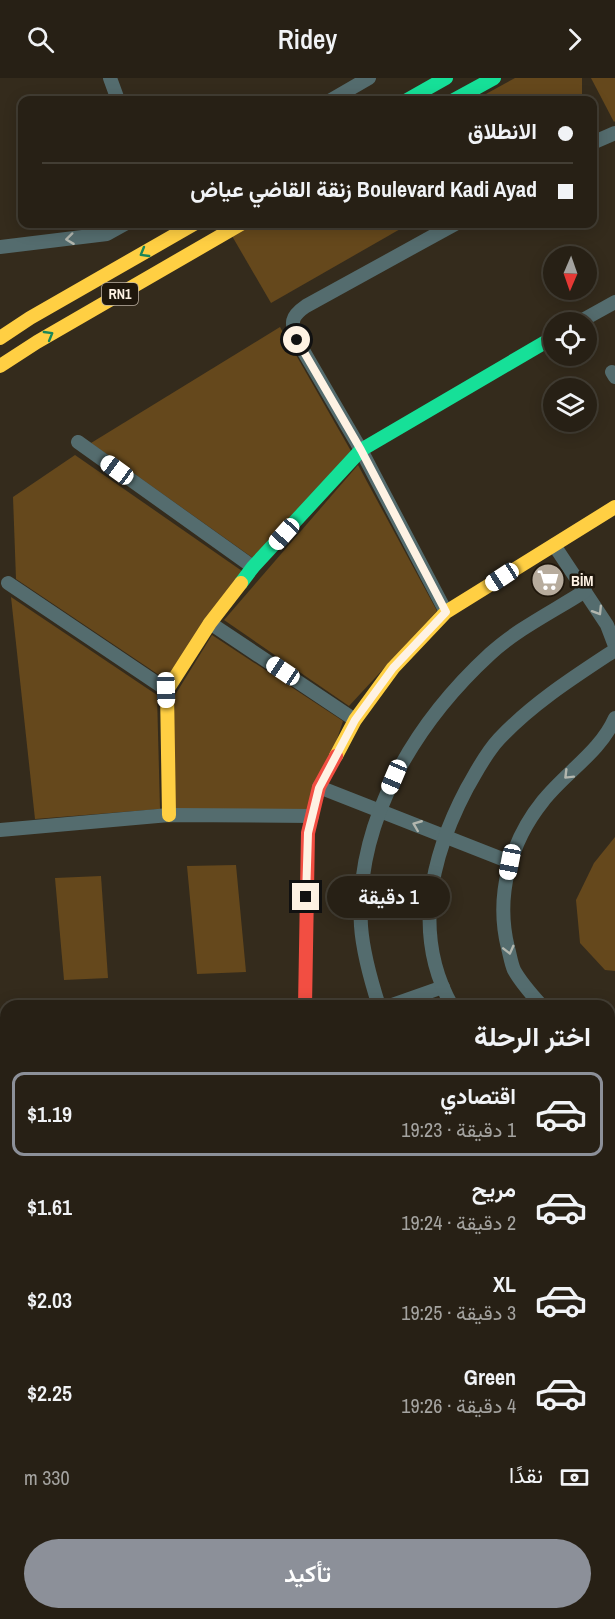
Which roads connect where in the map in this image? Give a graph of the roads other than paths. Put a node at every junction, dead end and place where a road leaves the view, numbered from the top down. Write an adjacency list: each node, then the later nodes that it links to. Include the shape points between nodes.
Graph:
1 (111, 78): 5 (street)
2 (369, 78): 6 (street)
3 (446, 78): 7 (main road)
4 (494, 78): 8 (main road)
5 (117, 96)
6 (338, 96)
7 (414, 96)
8 (460, 96)
9 (615, 133): 10 (street)
10 (597, 141)
11 (118, 228): 15 (street, one-way to 15, via 107,234)
12 (187, 228): 18 (main road, RN1, one-way to 18)
13 (233, 228): 20 (main road, RN1, one-way to 13)
14 (448, 228): 22 (street, via 295,313 292,327 297,340)
15 (0, 247)
16 (615, 302): 17 (street)
17 (597, 312)
18 (0, 338)
19 (543, 343): 22 (main road)
20 (0, 366)
21 (78, 442): 25 (street)
22 (361, 450): 25 (main road); 28 (street)
23 (615, 507): 24 (main road)
24 (554, 544): 27 (street); 28 (main road)
25 (253, 567): 29 (main road)
26 (8, 583): 31 (street)
27 (585, 591): 30 (street, one-way to 30, via 607,625); 35 (street, via 515,635 465,679 410,750)
28 (446, 612): 33 (main road, via 393,668)
29 (210, 623): 31 (main road); 33 (street)
30 (615, 648): 39 (street, via 552,692 499,739 484,756)
31 (166, 690): 36 (main road)
32 (615, 718): 40 (street, one-way to 40, via 593,751 543,801 525,827)
33 (355, 720): 34 (main road)
34 (319, 788): 35 (street); 37 (main road)
35 (380, 810): 39 (street, one-way to 35); 43 (street, via 367,851 361,902 365,953)
36 (169, 815): 37 (street); 38 (street)
37 (312, 816): 42 (main road, via 308,833)
38 (0, 830)
39 (445, 836): 40 (street); 41 (street, via 429,908 433,951)
40 (510, 862): 46 (street, one-way to 46, via 503,897 503,926 514,969)
41 (443, 987): 44 (street); 45 (street)
42 (305, 1000)
43 (377, 1000)
44 (406, 1000)
45 (449, 1000)
46 (536, 1000)

